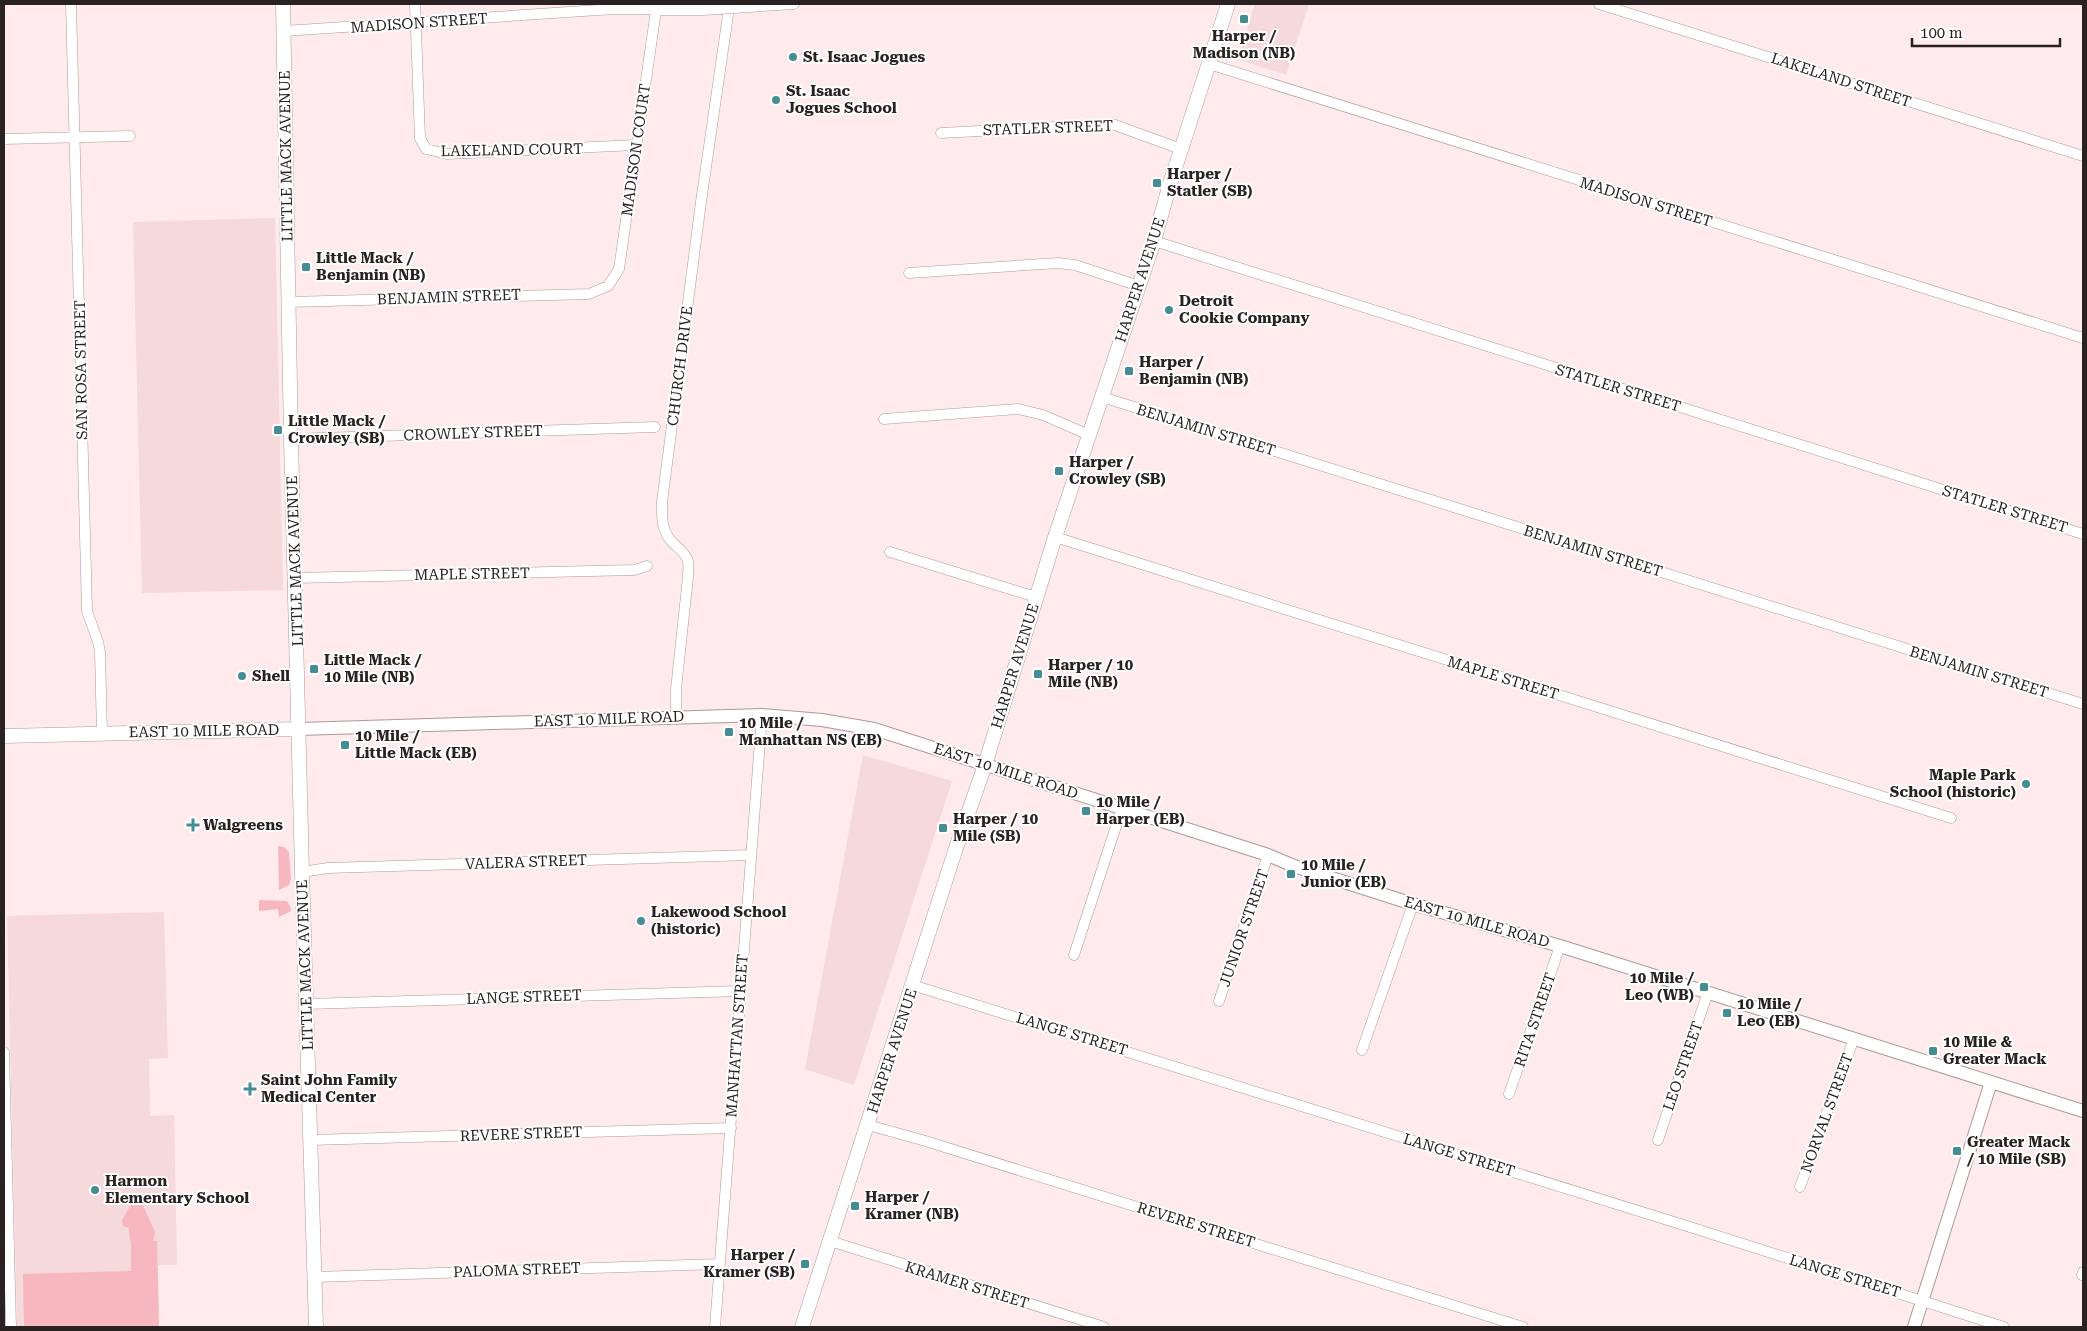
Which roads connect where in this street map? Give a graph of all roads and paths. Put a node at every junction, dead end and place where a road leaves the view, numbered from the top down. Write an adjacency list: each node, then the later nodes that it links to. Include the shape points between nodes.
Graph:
1 (71, 4): 15 (street, SAN ROSA STREET)
2 (284, 4): 11 (main road, LITTLE MACK AVENUE)
3 (415, 4): 10 (street)
4 (794, 4): 8 (street, MADISON STREET)
5 (1228, 4): 12 (main road, HARPER AVENUE)
6 (1599, 4): 19 (street, LAKELAND STREET)
7 (703, 7): 8 (street, MADISON STREET); 9 (street, MADISON STREET)
8 (729, 8): 39 (street, CHURCH DRIVE, via 662,502 666,533 688,561)
9 (656, 10): 10 (street, MADISON STREET, via 614,9); 17 (street, MADISON COURT)
10 (416, 23): 11 (street, MADISON STREET); 17 (street, LAKELAND COURT, via 420,138 426,149 446,154)
11 (284, 31): 24 (main road, LITTLE MACK AVENUE)
12 (1209, 64): 18 (main road, HARPER AVENUE); 25 (street, MADISON STREET)
13 (941, 132): 18 (street, STATLER STREET, via 1112,124)
14 (130, 136): 15 (street)
15 (75, 138): 16 (street); 41 (street, SAN ROSA STREET, via 87,611 100,652)
16 (4, 139)
17 (636, 145): 22 (street, MADISON COURT, via 619,269)
18 (1182, 149): 20 (main road, HARPER AVENUE)
19 (2083, 156)
20 (1154, 241): 23 (main road, HARPER AVENUE); 31 (street, STATLER STREET)
21 (910, 273): 23 (street, via 1058,263 1075,265)
22 (608, 286): 24 (street, BENJAMIN STREET, via 590,294)
23 (1139, 286): 26 (main road, HARPER AVENUE)
24 (289, 302): 30 (main road, LITTLE MACK AVENUE)
25 (2083, 338)
26 (1102, 397): 29 (main road, HARPER AVENUE); 37 (street, BENJAMIN STREET)
27 (884, 419): 29 (street, via 1018,410 1043,415)
28 (655, 427): 30 (street, CROWLEY STREET)
29 (1089, 435): 32 (main road, HARPER AVENUE)
30 (291, 439): 35 (main road, LITTLE MACK AVENUE)
31 (2083, 534)
32 (1055, 537): 36 (main road, HARPER AVENUE); 45 (street, MAPLE STREET)
33 (890, 552): 36 (street)
34 (647, 566): 35 (street, MAPLE STREET, via 634,570)
35 (296, 578): 40 (main road, LITTLE MACK AVENUE)
36 (1036, 596): 43 (main road, HARPER AVENUE)
37 (2083, 704)
38 (762, 715): 39 (street, EAST 10 MILE ROAD); 43 (street, EAST 10 MILE ROAD, via 874,729); 46 (street, MANHATTAN STREET)
39 (676, 716): 40 (street, EAST 10 MILE ROAD)
40 (299, 729): 41 (main road, EAST 10 MILE ROAD); 48 (main road, LITTLE MACK AVENUE)
41 (102, 734): 42 (main road, EAST 10 MILE ROAD)
42 (4, 736)
43 (985, 765): 44 (street, EAST 10 MILE ROAD); 52 (main road, HARPER AVENUE)
44 (1122, 808): 47 (street, EAST 10 MILE ROAD); 51 (street)
45 (1951, 818)
46 (751, 855): 48 (street, VALERA STREET, via 328,868); 53 (street, MANHATTAN STREET)
47 (1268, 855): 49 (street, EAST 10 MILE ROAD); 55 (street, JUNIOR STREET)
48 (302, 872): 56 (main road, LITTLE MACK AVENUE)
49 (1413, 904): 50 (street, EAST 10 MILE ROAD); 58 (street)
50 (1560, 946): 54 (street, EAST 10 MILE ROAD); 61 (street, RITA STREET)
51 (1074, 955)
52 (912, 985): 63 (main road, HARPER AVENUE); 71 (street, LANGE STREET)
53 (740, 991): 56 (street, LANGE STREET); 64 (street, MANHATTAN STREET)
54 (1708, 992): 57 (street, EAST 10 MILE ROAD); 66 (street, LEO STREET)
55 (1219, 1002)
56 (307, 1004): 65 (main road, LITTLE MACK AVENUE)
57 (1854, 1038): 60 (street, EAST 10 MILE ROAD); 67 (street, NORVAL STREET)
58 (1362, 1050)
59 (4, 1052): 72 (street)
60 (1991, 1082): 62 (street, EAST 10 MILE ROAD); 71 (street)
61 (1509, 1094)
62 (2083, 1111)
63 (868, 1125): 68 (main road, HARPER AVENUE); 77 (street, REVERE STREET)
64 (730, 1128): 65 (street, REVERE STREET); 69 (street, MANHATTAN STREET)
65 (311, 1140): 70 (main road, LITTLE MACK AVENUE)
66 (1658, 1140)
67 (1800, 1187)
68 (830, 1241): 75 (main road, HARPER AVENUE); 76 (street, KRAMER STREET)
69 (719, 1264): 70 (street, PALOMA STREET); 74 (street, MANHATTAN STREET)
70 (315, 1277): 73 (main road, LITTLE MACK AVENUE)
71 (1923, 1300): 78 (street); 79 (street, LANGE STREET)
72 (11, 1327)
73 (316, 1327)
74 (715, 1327)
75 (802, 1327)
76 (1104, 1327)
77 (1523, 1327)
78 (1914, 1327)
79 (2004, 1327)

